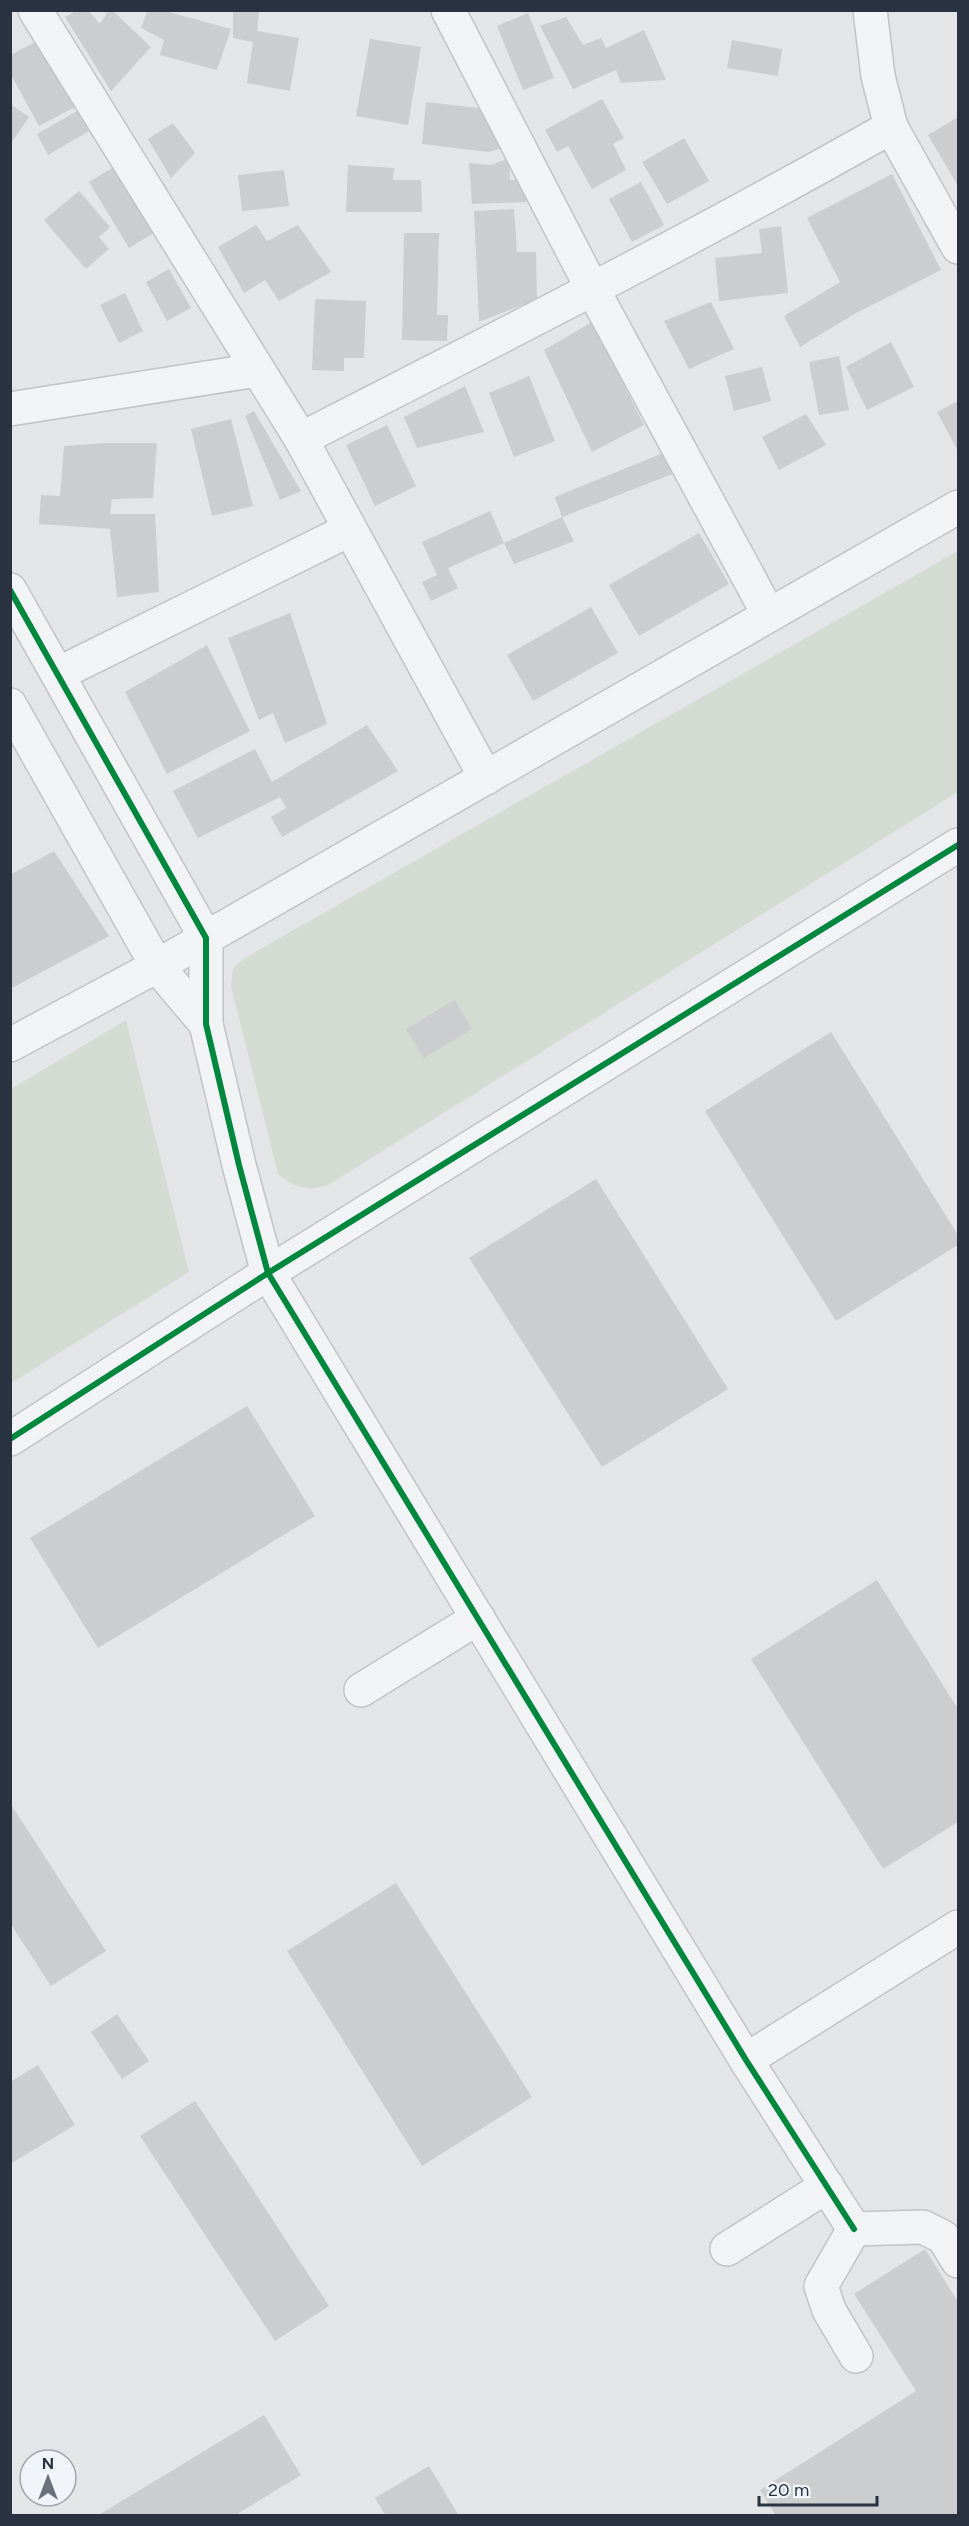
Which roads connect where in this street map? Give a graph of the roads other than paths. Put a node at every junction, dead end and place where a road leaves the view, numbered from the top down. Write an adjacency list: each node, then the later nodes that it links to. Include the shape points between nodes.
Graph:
1 (34, 10): 7 (street)
2 (448, 10): 6 (street)
3 (870, 10): 4 (street, via 878,75)
4 (891, 127): 5 (street); 6 (street)
5 (958, 247)
6 (593, 290): 9 (street); 13 (street)
7 (257, 370): 8 (street); 9 (street)
8 (10, 409)
9 (301, 439): 11 (street)
10 (958, 507): 13 (street)
11 (349, 530): 14 (street); 16 (street)
12 (10, 590): 14 (street)
13 (769, 615): 16 (street)
14 (58, 674): 18 (street)
15 (13, 717): 19 (street)
16 (486, 778): 18 (street)
17 (954, 857): 22 (street)
18 (206, 938): 19 (street); 20 (street)
19 (157, 966): 20 (street); 21 (street)
20 (206, 1024): 22 (street)
21 (10, 1045)
22 (268, 1274): 23 (street); 24 (street)
23 (10, 1439)
24 (477, 1618): 25 (street); 27 (street)
25 (362, 1690)
26 (958, 1927): 27 (street)
27 (746, 2060): 28 (street)
28 (827, 2186): 29 (street); 30 (street)
29 (854, 2229): 31 (street, via 923,2227 943,2237); 32 (street, via 821,2286 829,2310)
30 (727, 2249)
31 (958, 2261)
32 (856, 2356)

